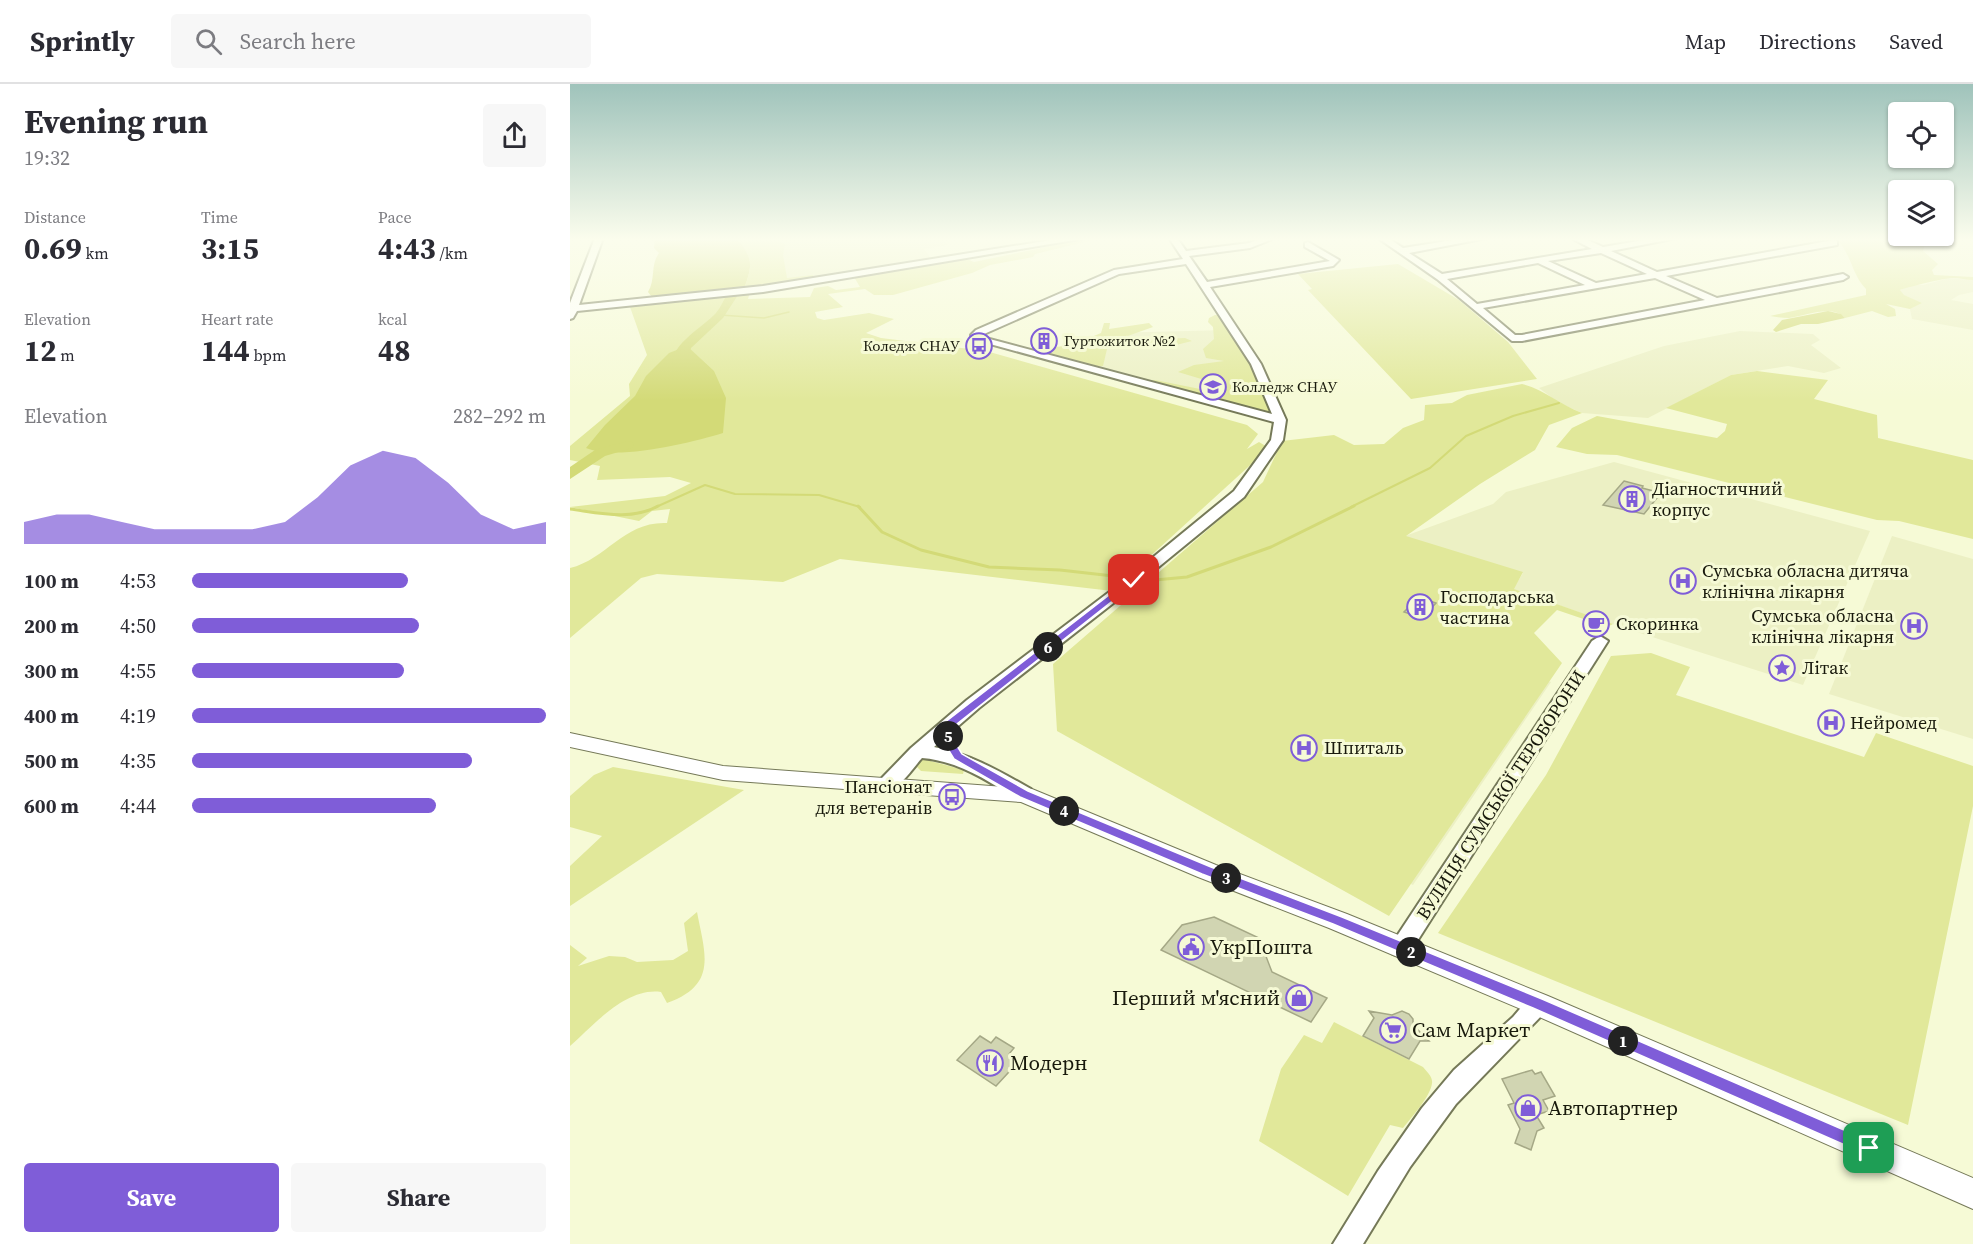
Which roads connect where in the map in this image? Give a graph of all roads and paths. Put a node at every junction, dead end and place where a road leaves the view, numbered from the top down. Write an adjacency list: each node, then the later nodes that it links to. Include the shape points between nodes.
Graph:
1 (580, 292): 11 (street)
2 (745, 292): 11 (street)
3 (1071, 292): 12 (street, via 980,332 977,339)
4 (1211, 292): 12 (street, via 1256,364)
5 (1458, 292): 10 (street)
6 (1555, 292): 10 (street)
7 (1695, 292): 9 (street)
8 (1762, 292): 9 (street)
9 (1715, 301): 10 (street, via 1512,338)
10 (1475, 307)
11 (572, 313)
12 (1280, 420): 14 (street, via 1277,440 1239,494)
13 (1600, 641): 20 (street, ВУЛИЦЯ СУМСЬКОЇ ТЕРОБОРОНИ)
14 (948, 726): 16 (street); 17 (street, via 949,741)
15 (570, 740): 18 (main road, via 723,773)
16 (917, 752): 17 (street); 18 (street)
17 (958, 757): 19 (street)
18 (888, 784): 19 (main road)
19 (1024, 794): 20 (main road)
20 (1401, 948): 21 (main road)
21 (1538, 1004): 22 (main road); 23 (street, via 1462,1079 1412,1144)
22 (1973, 1194)
23 (1347, 1244)

